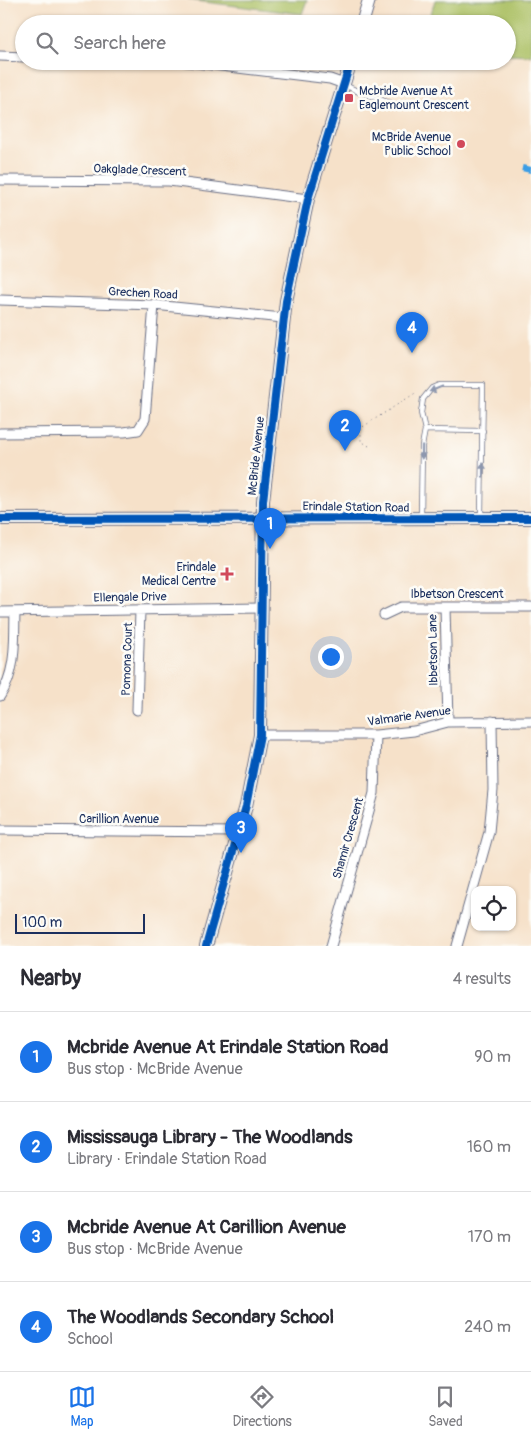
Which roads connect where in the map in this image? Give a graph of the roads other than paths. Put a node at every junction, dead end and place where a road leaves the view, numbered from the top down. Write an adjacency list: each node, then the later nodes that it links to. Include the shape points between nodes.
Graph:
1 (369, 0): 2 (street)
2 (365, 15)
3 (0, 56): 4 (street)
4 (15, 57)
5 (254, 70): 7 (street, via 330,79)
6 (348, 70): 7 (street, McBride Avenue)
7 (344, 84): 8 (lane); 10 (street, McBride Avenue)
8 (402, 107)
9 (0, 180): 10 (street, Oakglade Crescent, via 169,181)
10 (308, 199): 13 (street, McBride Avenue)
11 (0, 300): 12 (street, Grechen Road)
12 (154, 304): 13 (street, Grechen Road); 16 (street, via 145,419 138,430)
13 (284, 318): 17 (street, McBride Avenue)
14 (424, 430): 15 (lane); 15 (lane, one-way to 14, via 484,385 439,385 432,388 422,399); 20 (lane, one-way to 20)
15 (483, 431): 21 (lane, one-way to 15)
16 (0, 432)
17 (262, 518): 19 (street, Erindale Station Road); 20 (street, Erindale Station Road); 24 (street, McBride Avenue)
18 (531, 518): 21 (street, Erindale Station Road)
19 (0, 519)
20 (421, 519): 21 (street, Erindale Station Road)
21 (481, 519)
22 (445, 607): 23 (street, Ibbetson Crescent); 28 (street, Ibbetson Crescent, via 401,607); 33 (street, Ibbetson Lane)
23 (531, 607)
24 (261, 608): 25 (street, Ellengale Drive); 34 (street, McBride Avenue)
25 (140, 610): 27 (street, Ellengale Drive); 30 (street, Pomona Court)
26 (0, 612): 27 (street, Ellengale Drive)
27 (15, 612): 29 (street, via 14,665 9,683)
28 (384, 615)
29 (0, 696)
30 (137, 710)
31 (492, 721): 32 (street, Valmarie Avenue); 33 (street, Valmarie Avenue); 40 (street, via 493,790 489,832)
32 (531, 721)
33 (448, 722): 35 (street, Valmarie Avenue)
34 (260, 735): 35 (street, Valmarie Avenue); 37 (street, McBride Avenue, via 252,782)
35 (376, 736): 39 (street, Shamir Crescent, via 374,793)
36 (0, 830): 37 (street, Carillion Avenue)
37 (238, 832): 38 (street, McBride Avenue)
38 (206, 946)
39 (331, 946)
40 (457, 946)

